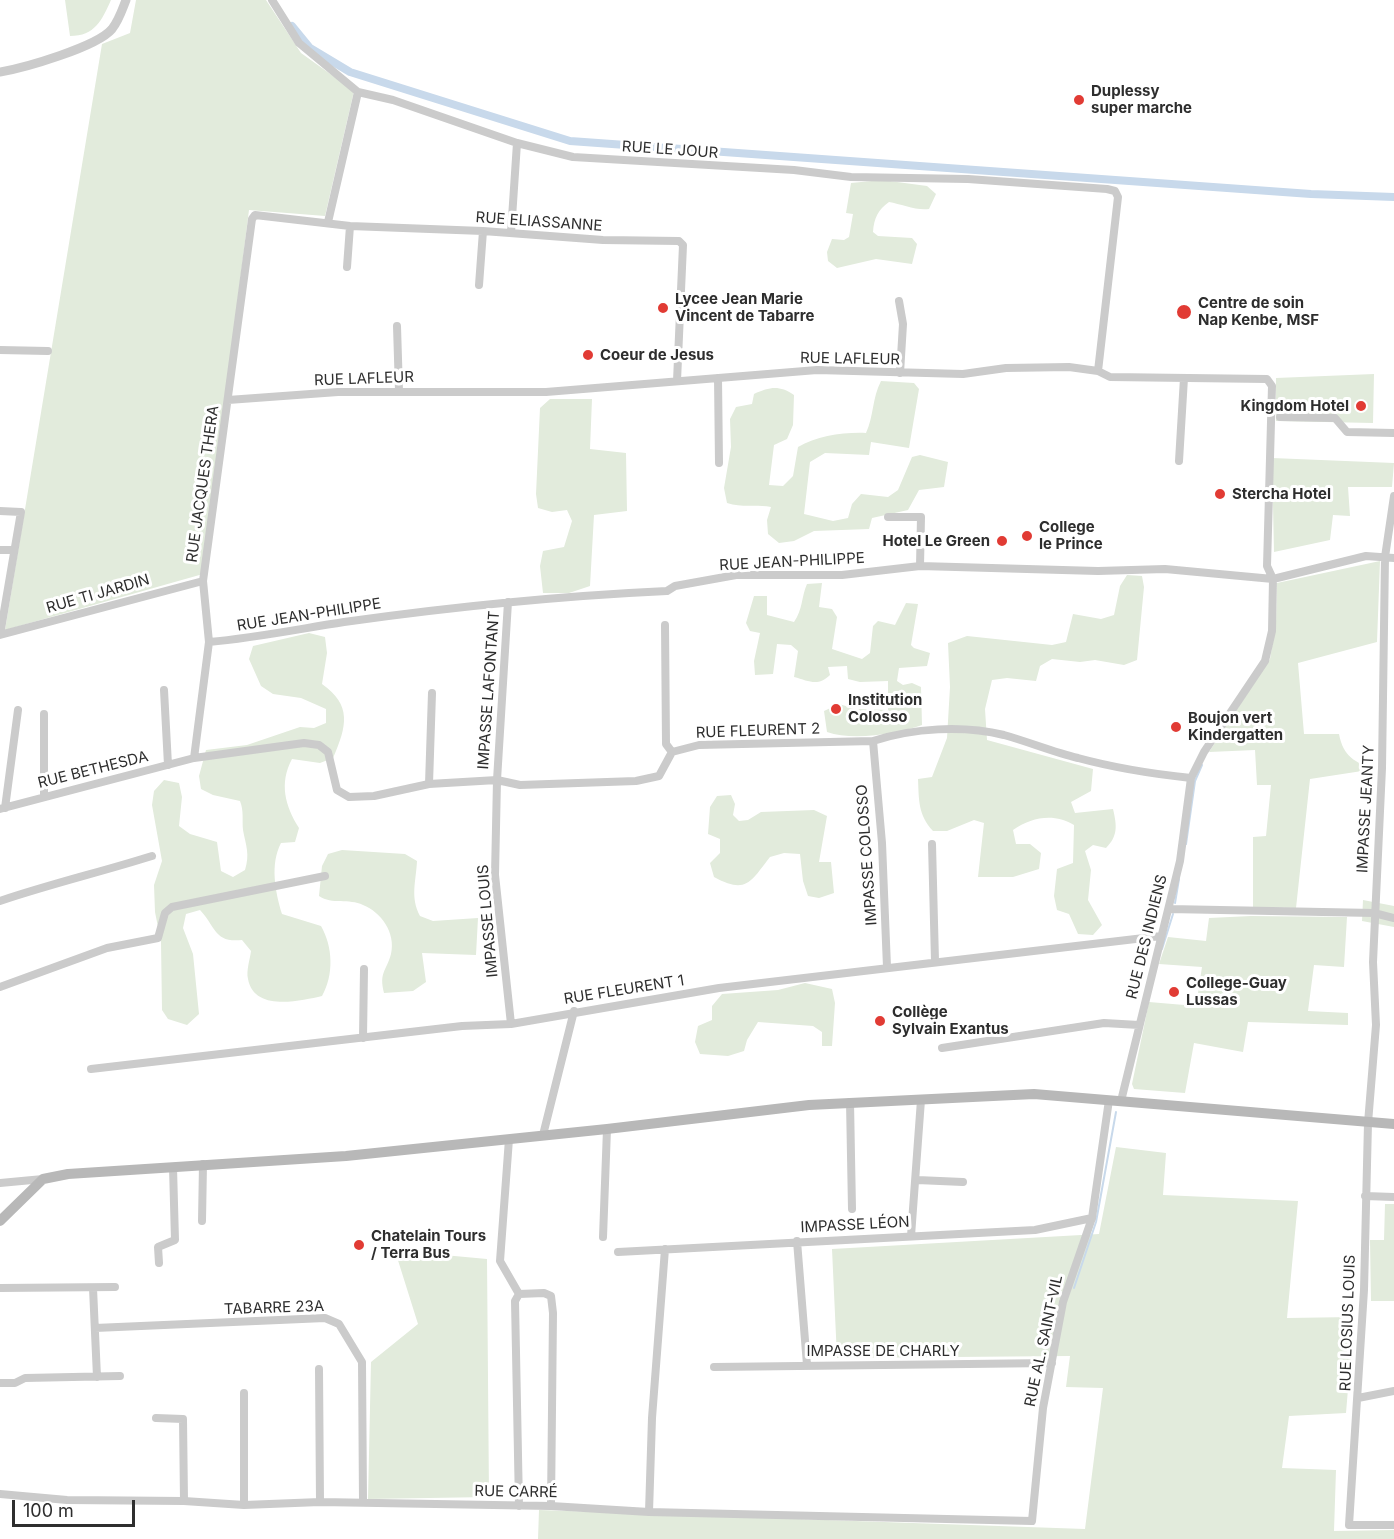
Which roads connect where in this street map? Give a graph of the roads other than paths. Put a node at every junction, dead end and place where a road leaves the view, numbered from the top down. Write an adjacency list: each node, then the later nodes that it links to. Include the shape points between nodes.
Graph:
1 (126, 0): 3 (street, via 111,30 97,41 25,68)
2 (272, 0): 4 (street, via 299,43)
3 (0, 72)
4 (358, 92): 5 (street, RUE LE JOUR, via 393,100); 7 (street)
5 (517, 143): 10 (street); 17 (street, RUE LE JOUR, via 573,157 1115,191 1118,197)
6 (255, 214): 7 (street, RUE ELIASSANNE); 23 (street, RUE JACQUES THERA)
7 (328, 222): 8 (street, RUE ELIASSANNE)
8 (350, 226): 9 (street, RUE ELIASSANNE); 11 (street)
9 (483, 231): 10 (street, RUE ELIASSANNE); 12 (street)
10 (511, 233): 21 (street, RUE ELIASSANNE, via 682,243)
11 (347, 267)
12 (479, 285)
13 (899, 301): 18 (street, via 903,324)
14 (397, 326): 22 (street)
15 (0, 350): 16 (street)
16 (48, 351)
17 (1098, 371): 18 (street, RUE LAFLEUR, via 1034,367 963,374); 20 (street, RUE LAFLEUR, via 1110,377)
18 (900, 373): 19 (street, RUE LAFLEUR, via 817,370)
19 (718, 378): 21 (street, RUE LAFLEUR); 27 (street)
20 (1184, 378): 26 (street); 35 (street, RUE LAFLEUR, via 1267,379 1272,386 1267,566)
21 (677, 381): 22 (street, RUE LAFLEUR, via 546,392)
22 (399, 392): 23 (street, RUE LAFLEUR)
23 (228, 400): 36 (street, RUE JACQUES THERA)
24 (1280, 417): 25 (street, via 1335,418 1347,432)
25 (1394, 433)
26 (1179, 461)
27 (719, 463)
28 (1394, 496): 33 (street, IMPASSE JEANTY)
29 (0, 511): 32 (street, via 21,512)
30 (888, 517): 34 (street, via 922,518)
31 (0, 550): 32 (street)
32 (14, 550): 39 (street)
33 (1390, 558): 35 (street, RUE JEAN-PHILIPPE, via 1366,556); 59 (street, IMPASSE JEANTY)
34 (920, 566): 35 (street, RUE JEAN-PHILIPPE, via 1165,569); 37 (street, RUE JEAN-PHILIPPE, via 842,575 736,575 675,586 667,591)
35 (1273, 579): 49 (street, RUE DES INDIENS, via 1272,632 1264,661)
36 (204, 581): 39 (street, RUE TI JARDIN); 40 (street, RUE JACQUES THERA)
37 (508, 602): 40 (street, RUE JEAN-PHILIPPE); 50 (street, IMPASSE LAFONTANT)
38 (665, 625): 46 (street, via 666,744)
39 (0, 635)
40 (209, 642): 47 (street, RUE JACQUES THERA)
41 (164, 690): 48 (street)
42 (432, 693): 51 (street)
43 (18, 710): 53 (street)
44 (44, 714): 52 (street)
45 (873, 741): 46 (street, RUE FLEURENT 2, via 699,745); 49 (street, RUE FLEURENT 2, via 944,729 1001,735 1078,758); 63 (street, IMPASSE COLOSSO)
46 (672, 752): 50 (street, via 659,776 636,781 520,785)
47 (194, 758): 48 (street, RUE BETHESDA); 51 (street, via 304,743 319,745 328,752 337,790 349,797 374,796)
48 (168, 765): 52 (street, RUE BETHESDA)
49 (1191, 778): 58 (street, RUE DES INDIENS)
50 (497, 780): 51 (street); 67 (street, IMPASSE LOUIS, via 495,875)
51 (429, 784)
52 (44, 796): 53 (street, RUE BETHESDA)
53 (2, 809)
54 (932, 844): 62 (street)
55 (152, 856): 57 (street)
56 (325, 876): 65 (street, via 172,907 165,913 158,938 107,948)
57 (0, 901)
58 (1169, 909): 59 (street); 61 (street, RUE DES INDIENS)
59 (1374, 913): 60 (street); 75 (street, IMPASSE JEANTY, via 1376,1025)
60 (1394, 918)
61 (1161, 936): 62 (street, RUE FLEURENT 1); 68 (street, RUE DES INDIENS)
62 (935, 961): 63 (street, RUE FLEURENT 1)
63 (887, 967): 66 (street, RUE FLEURENT 1)
64 (364, 969): 69 (street)
65 (0, 987)
66 (574, 1011): 67 (street, RUE FLEURENT 1); 78 (street)
67 (511, 1024): 69 (street, RUE FLEURENT 1)
68 (1139, 1025): 70 (street, via 1104,1023); 73 (street, RUE DES INDIENS)
69 (363, 1038): 71 (street, RUE FLEURENT 1)
70 (942, 1048)
71 (91, 1069)
72 (921, 1100): 73 (main road, via 1034,1094); 74 (main road); 83 (street)
73 (1115, 1100): 75 (main road); 89 (street, RUE AL. SAINT-VIL)
74 (850, 1102): 77 (main road); 88 (street)
75 (1368, 1123): 76 (main road); 86 (street, RUE LOSIUS LOUIS)
76 (1394, 1124)
77 (607, 1129): 78 (main road); 93 (street)
78 (543, 1136): 79 (main road)
79 (509, 1139): 80 (main road, via 346,1156); 101 (street, via 500,1261)
80 (203, 1164): 81 (main road); 91 (street)
81 (173, 1167): 82 (main road, via 68,1173); 97 (street, via 175,1240 159,1246)
82 (43, 1179): 85 (street); 90 (main road)
83 (917, 1180): 84 (street); 92 (street)
84 (963, 1182)
85 (0, 1183)
86 (1365, 1196): 87 (street); 112 (street, RUE LOSIUS LOUIS)
87 (1394, 1197)
88 (852, 1209)
89 (1092, 1218): 92 (street, IMPASSE LÉON, via 1035,1230); 103 (street, RUE AL. SAINT-VIL, via 1063,1302)
90 (0, 1221)
91 (202, 1221)
92 (911, 1236): 94 (street, IMPASSE LÉON)
93 (603, 1237)
94 (797, 1241): 95 (street, IMPASSE LÉON); 104 (street)
95 (665, 1249): 96 (street, IMPASSE LÉON); 121 (street)
96 (618, 1252)
97 (159, 1263)
98 (0, 1287): 100 (street)
99 (115, 1287): 100 (street)
100 (93, 1288): 102 (street)
101 (519, 1294): 119 (street, via 515,1301); 120 (street, via 551,1296)
102 (95, 1328): 108 (street); 117 (street, TABARRE 23A, via 325,1318 339,1324 362,1362)
103 (1052, 1363): 104 (street, IMPASSE DE CHARLY); 122 (street, RUE AL. SAINT-VIL, via 1043,1408)
104 (807, 1365): 105 (street, IMPASSE DE CHARLY)
105 (714, 1367)
106 (319, 1369): 116 (street)
107 (120, 1376): 108 (street)
108 (97, 1377): 109 (street, via 25,1377 15,1383)
109 (0, 1383)
110 (1394, 1391): 112 (street)
111 (244, 1393): 118 (street)
112 (1358, 1398): 123 (street, RUE LOSIUS LOUIS, via 1349,1525)
113 (156, 1418): 115 (street, via 183,1419)
114 (0, 1494): 115 (street, RUE CARRÉ, via 67,1500)
115 (184, 1501): 118 (street, RUE CARRÉ)
116 (320, 1502): 117 (street, RUE CARRÉ); 118 (street, RUE CARRÉ)
117 (363, 1502): 119 (street, RUE CARRÉ)
118 (244, 1505)
119 (519, 1506): 120 (street, RUE CARRÉ)
120 (551, 1506): 121 (street, RUE CARRÉ)
121 (649, 1512): 122 (street, RUE CARRÉ)
122 (1032, 1521)
123 (1394, 1525)

